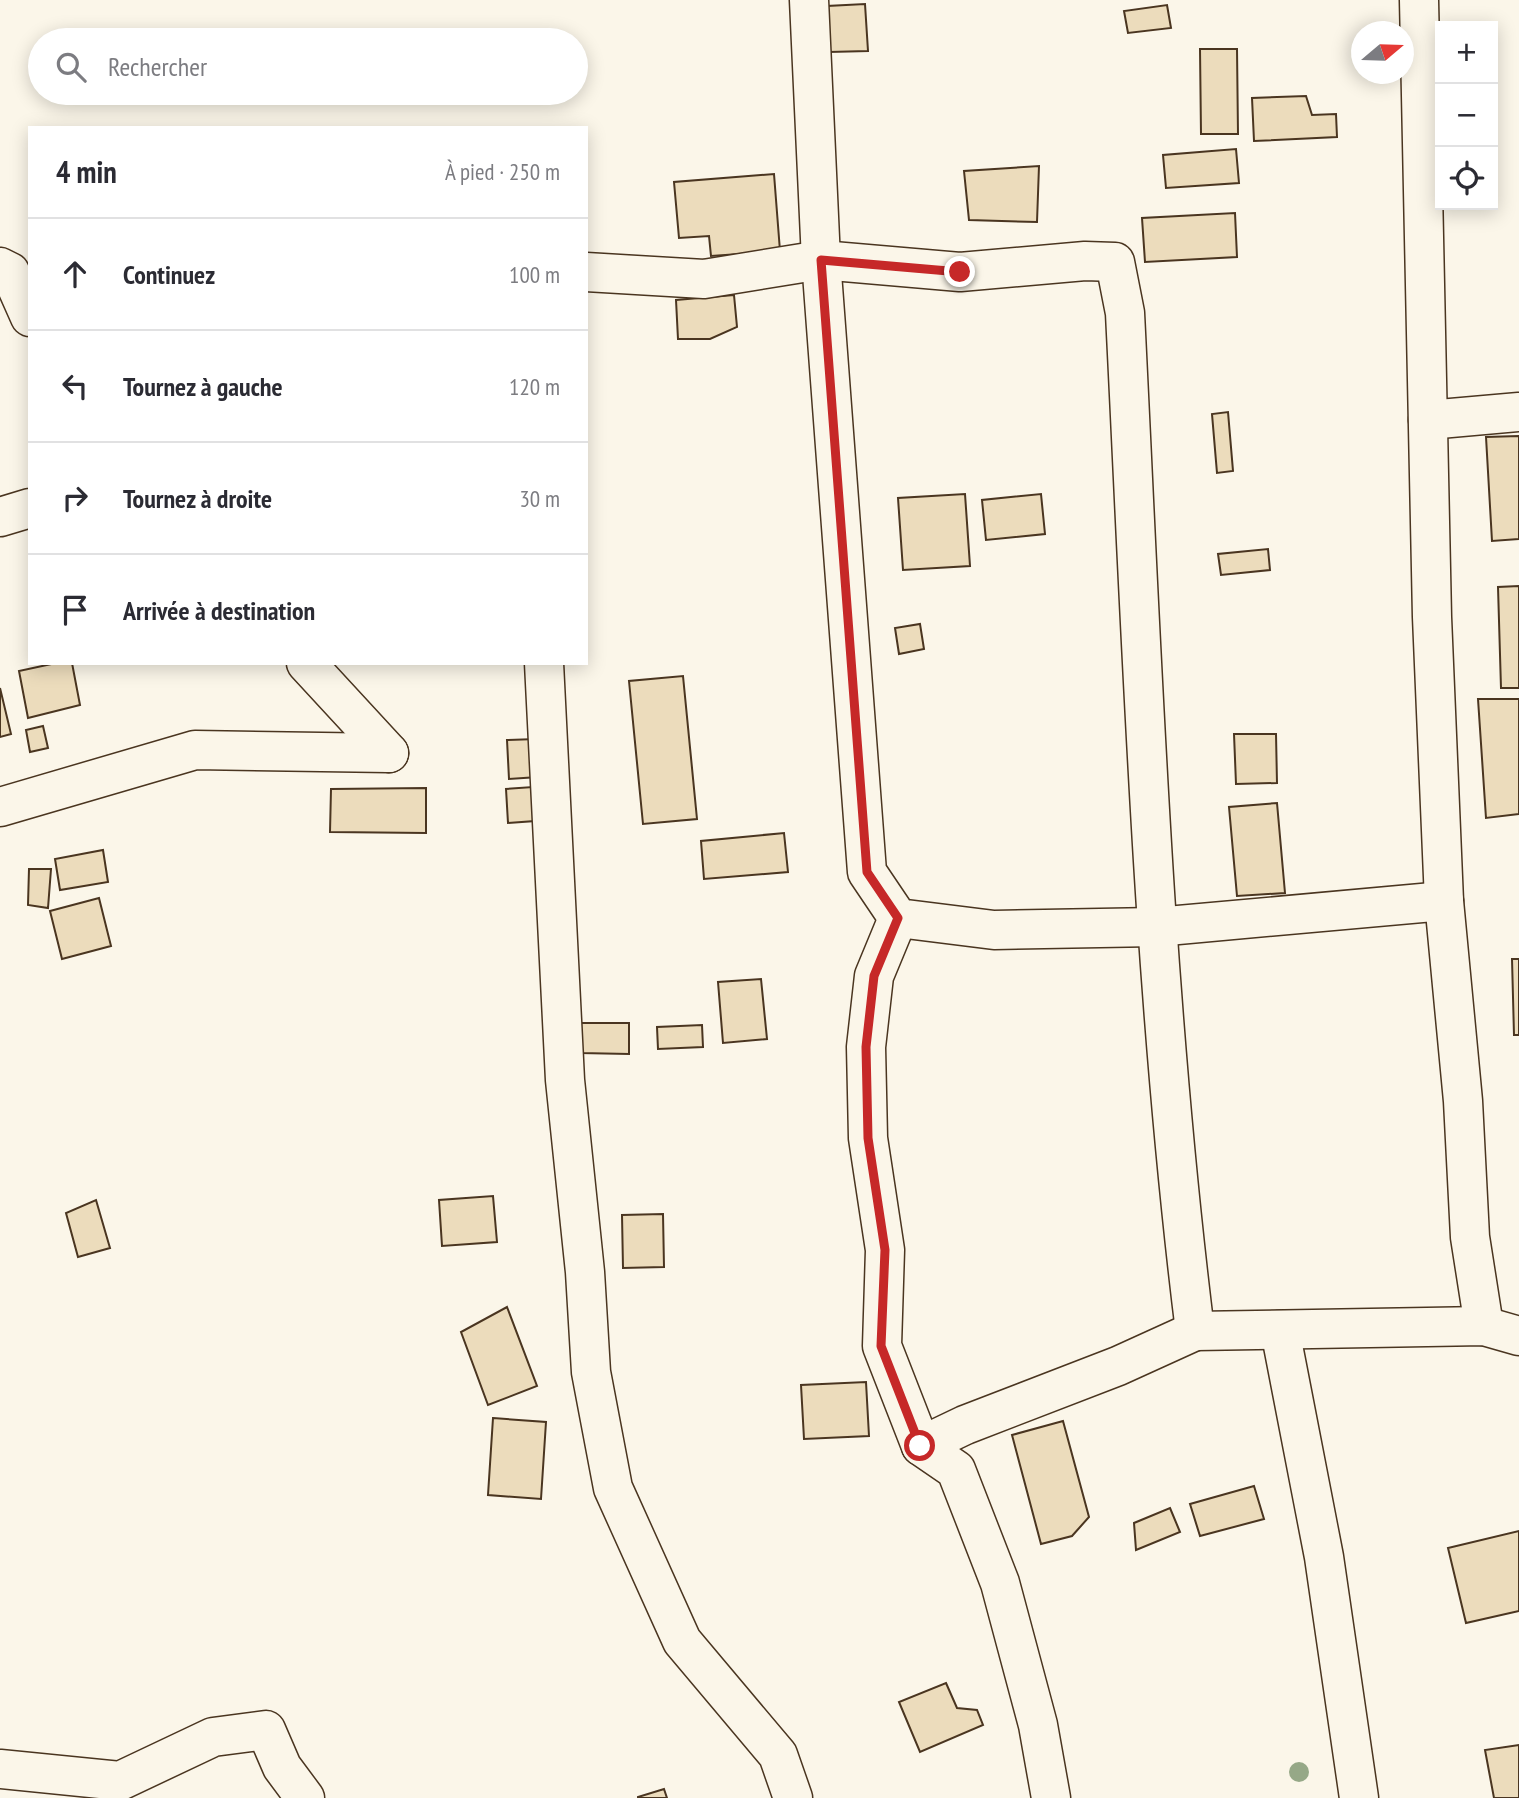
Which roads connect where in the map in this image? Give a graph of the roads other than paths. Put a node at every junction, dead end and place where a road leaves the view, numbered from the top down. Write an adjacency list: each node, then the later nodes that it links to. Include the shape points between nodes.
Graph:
1 (809, 0): 3 (street)
2 (1419, 0): 8 (street)
3 (821, 260): 5 (street, via 704,279); 15 (street, via 867,872); 16 (street, via 960,272 1115,262 1125,313)
4 (0, 267): 6 (street, via 10,272)
5 (588, 272)
6 (28, 312)
7 (1519, 412): 8 (street)
8 (1428, 420): 14 (street)
9 (28, 509): 10 (street)
10 (0, 517)
11 (308, 665): 13 (street, via 389,753 195,750)
12 (544, 665): 23 (street, via 565,1080 591,1372 613,1488 682,1641 778,1755)
13 (0, 807)
14 (1444, 901): 16 (street); 19 (street, via 1464,1101 1470,1237)
15 (898, 918): 16 (street, via 994,930); 20 (street, via 874,976 866,1047 868,1138 885,1250 881,1346)
16 (1156, 927): 17 (street)
17 (1195, 1331): 18 (street); 20 (street, via 1118,1367)
18 (1280, 1331): 19 (street); 25 (street, via 1324,1557)
19 (1502, 1331)
20 (920, 1446): 24 (street, via 956,1470 1000,1583 1038,1725)
21 (0, 1769): 22 (street, via 120,1781 213,1737 266,1730 282,1768)
22 (305, 1798)
23 (793, 1798)
24 (1051, 1798)
25 (1359, 1798)

